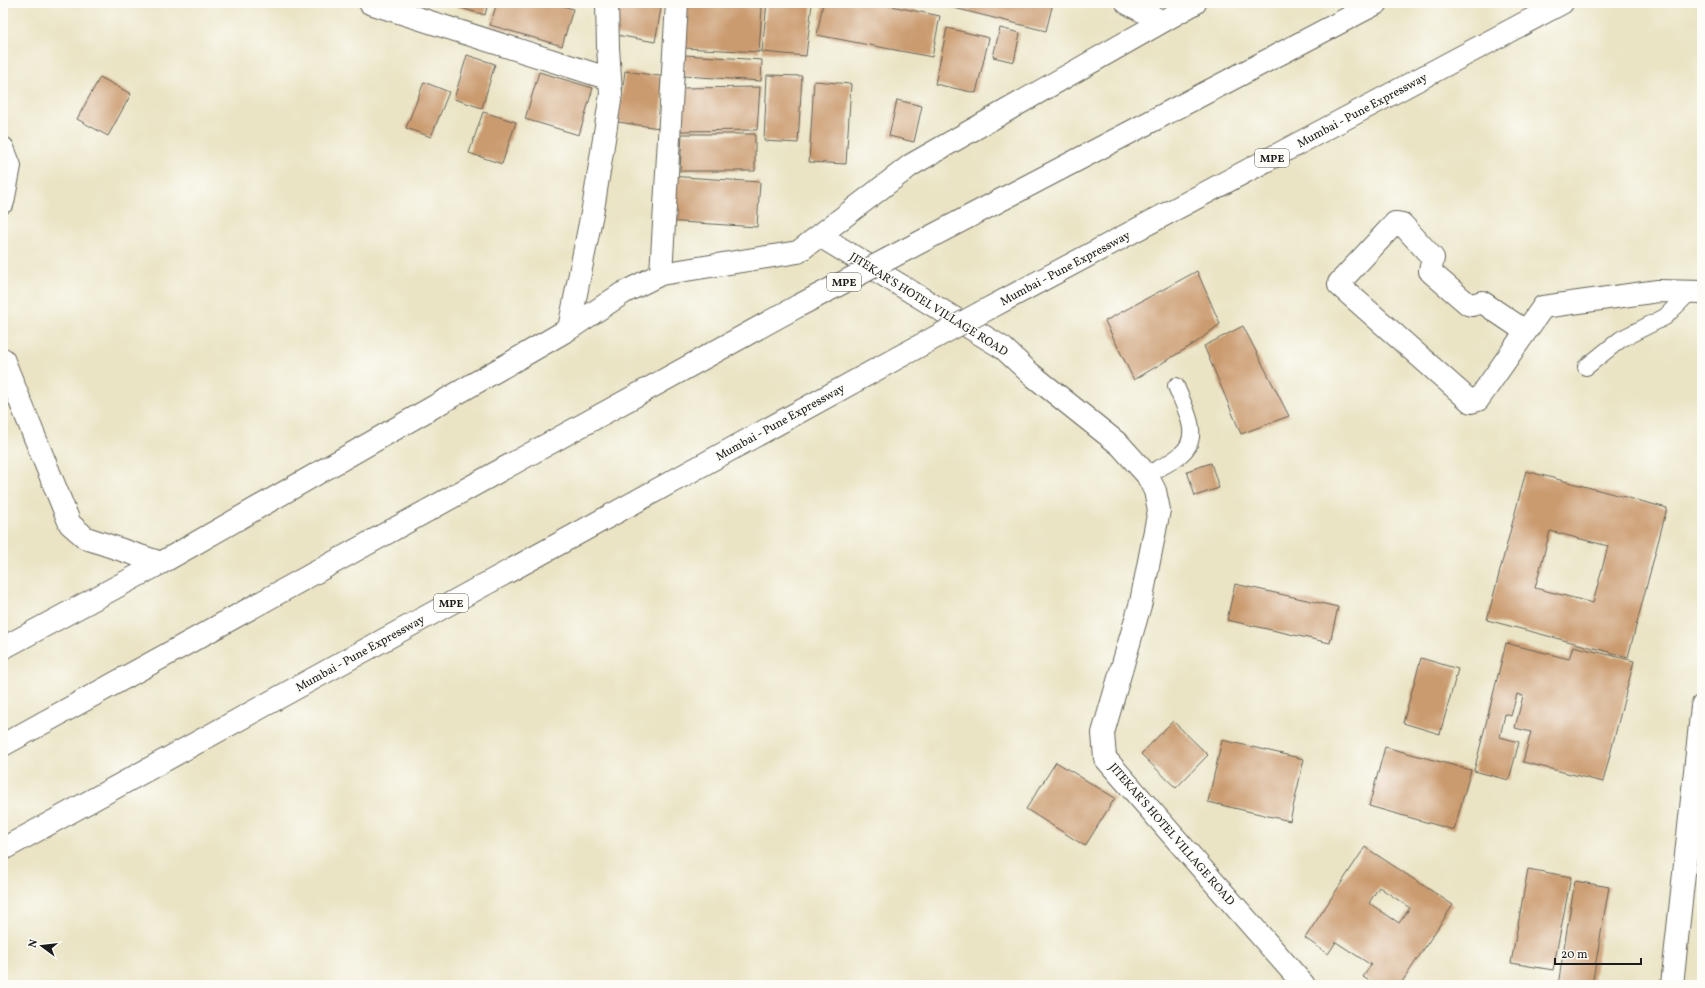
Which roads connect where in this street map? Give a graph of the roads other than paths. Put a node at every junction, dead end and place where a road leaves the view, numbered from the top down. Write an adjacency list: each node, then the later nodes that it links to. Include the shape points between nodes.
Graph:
1 (370, 3): 9 (main road)
2 (607, 3): 9 (main road)
3 (677, 3): 13 (main road)
4 (1128, 3): 8 (main road)
5 (1195, 3): 8 (main road)
6 (1377, 3): 24 (main road, MPE, bridge, via 798,306)
7 (1562, 3): 25 (main road, Mumbai - Pune Expressway / MPE, bridge, via 899,357)
8 (1161, 21): 12 (main road, via 910,165)
9 (610, 79): 15 (main road, via 611,94 595,195)
10 (3, 148): 11 (main road, via 10,166)
11 (3, 202)
12 (820, 236): 13 (main road, via 798,252); 20 (main road, JITEKAR'S HOTEL VILLAGE ROAD, via 1003,348 1031,374 1120,444)
13 (661, 274): 15 (main road, via 623,293)
14 (1696, 292): 16 (main road, via 1658,291 1543,306); 18 (lane, via 1665,317 1621,339)
15 (569, 329): 21 (main road)
16 (1525, 331): 16 (main road, via 1478,400 1471,402 1339,283 1395,223 1402,224 1433,258 1430,271 1433,274 1468,304 1482,302)
17 (3, 359): 21 (main road, via 70,524 86,538)
18 (1586, 367)
19 (1176, 386): 20 (lane, via 1192,427 1191,443 1182,454)
20 (1147, 475): 26 (main road, JITEKAR'S HOTEL VILLAGE ROAD, via 1159,510 1141,602 1103,733 1106,758)
21 (161, 563): 22 (main road)
22 (3, 648)
23 (1702, 706): 27 (main road)
24 (3, 745)
25 (3, 849)
26 (1304, 985)
27 (1672, 985)

